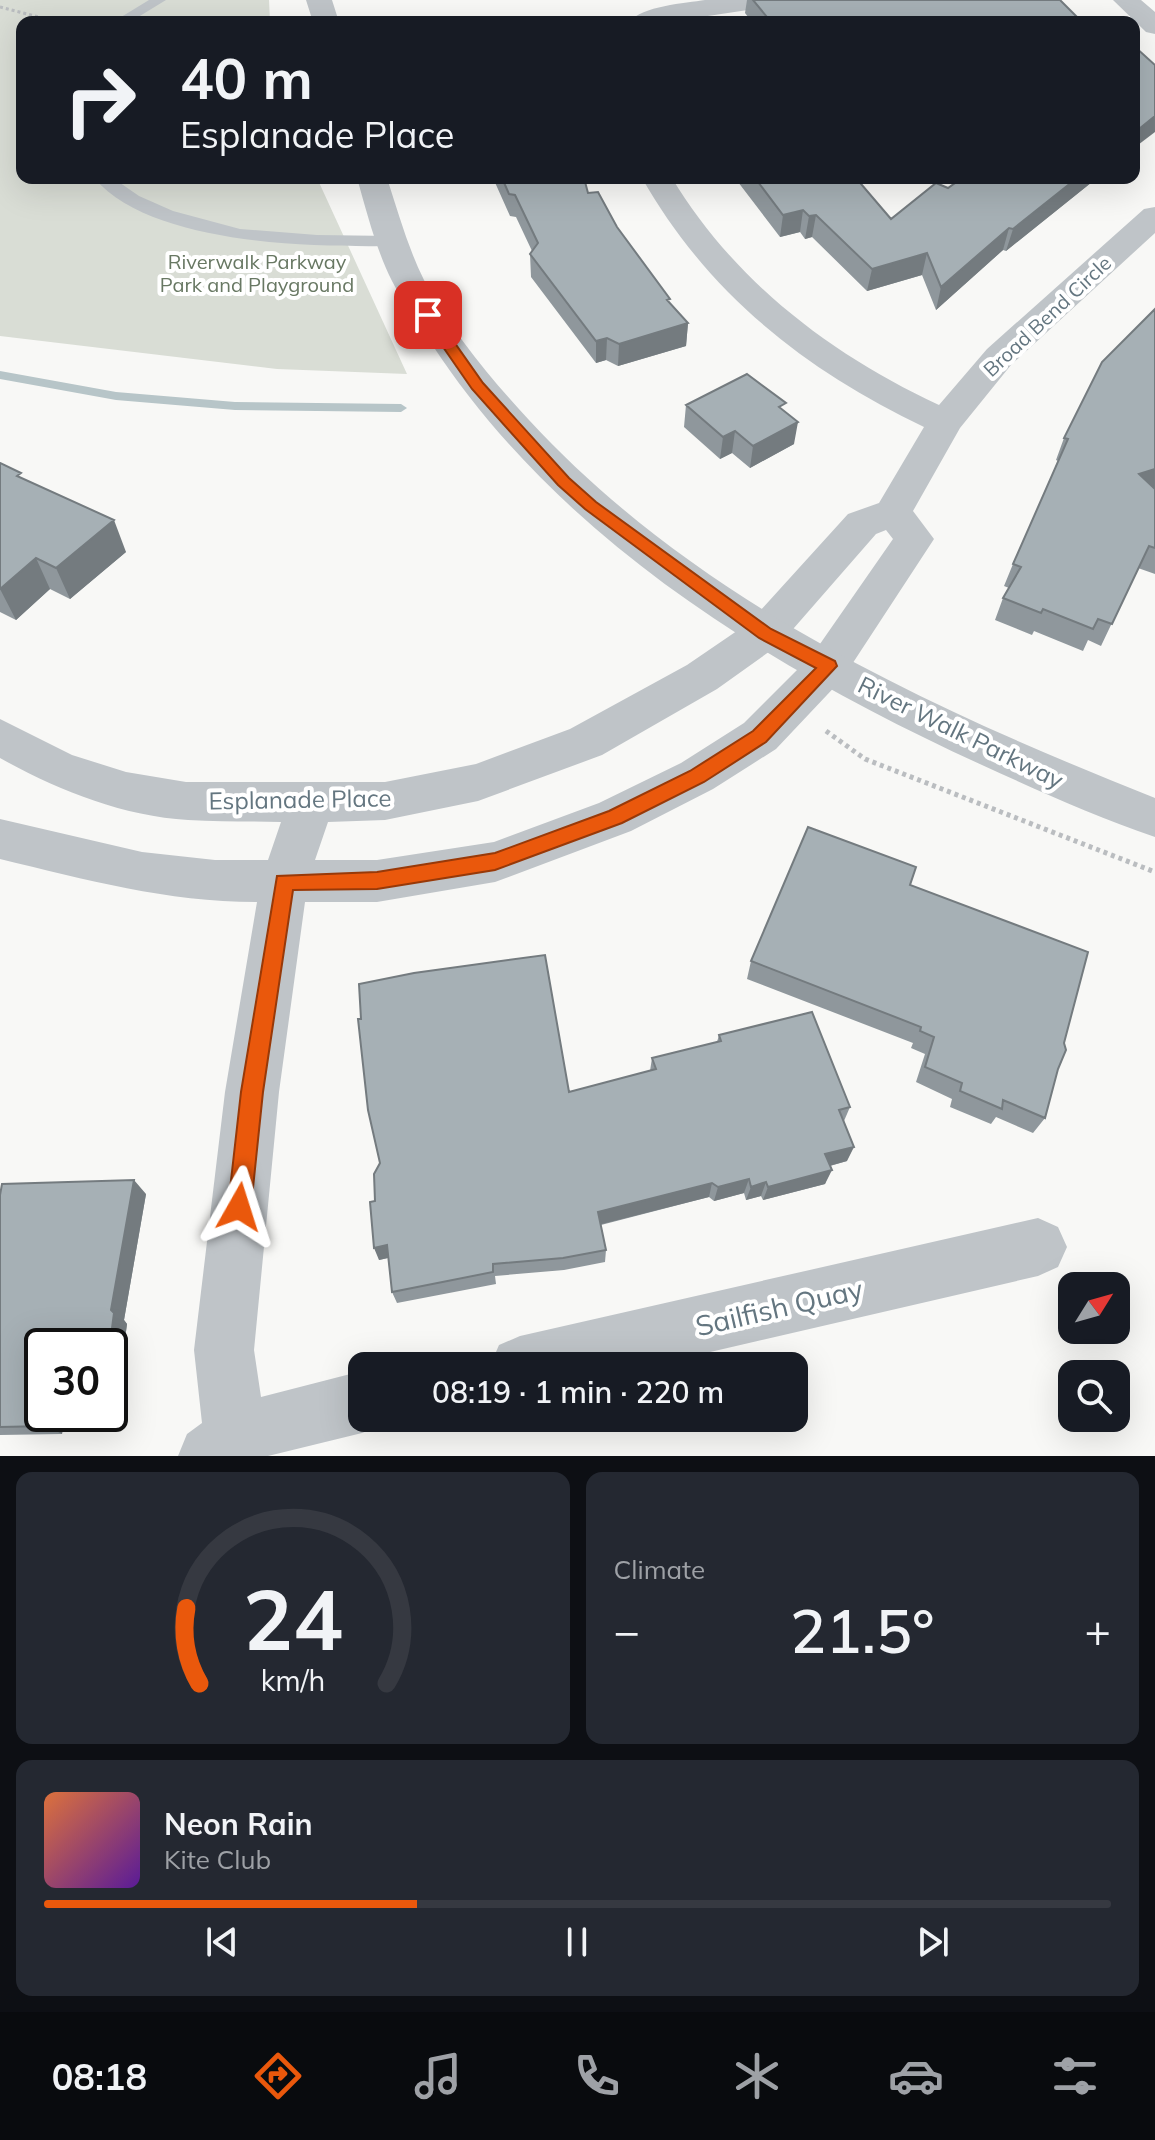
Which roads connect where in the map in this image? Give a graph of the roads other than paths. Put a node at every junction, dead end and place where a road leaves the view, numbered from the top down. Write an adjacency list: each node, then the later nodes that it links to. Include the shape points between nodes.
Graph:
1 (159, 0): 4 (lane)
2 (761, 0): 5 (street)
3 (1126, 0): 6 (street)
4 (131, 16)
5 (661, 16)
6 (1155, 26)
7 (109, 184): 11 (lane, via 153,209 204,226 323,242)
8 (374, 184): 11 (street, River Walk Parkway)
9 (661, 184): 12 (street, via 710,254 770,315 848,373)
10 (1155, 216): 12 (street, Broad Bend Circle, via 999,357)
11 (392, 241): 14 (street, River Walk Parkway, via 443,340 563,481 647,550)
12 (945, 422): 13 (street, Broad Bend Circle)
13 (893, 512): 14 (street, via 862,524); 15 (street, via 914,539)
14 (765, 633): 15 (street, River Walk Parkway); 17 (street, Esplanade Place, via 702,677 586,742 478,782 385,801)
15 (828, 666): 18 (street, River Walk Parkway, via 931,723); 20 (street, via 760,736 697,776 615,817 495,862 377,881)
16 (0, 737): 17 (street, Esplanade Place, via 58,769 126,791 186,801)
17 (311, 803): 20 (street)
18 (1155, 818)
19 (0, 839): 20 (street, via 142,873)
20 (284, 882): 24 (street, via 252,1092 224,1350)
21 (1038, 1247): 22 (street, Sailfish Quay)
22 (581, 1352)
23 (348, 1405): 24 (street, via 268,1424)
24 (222, 1446)

